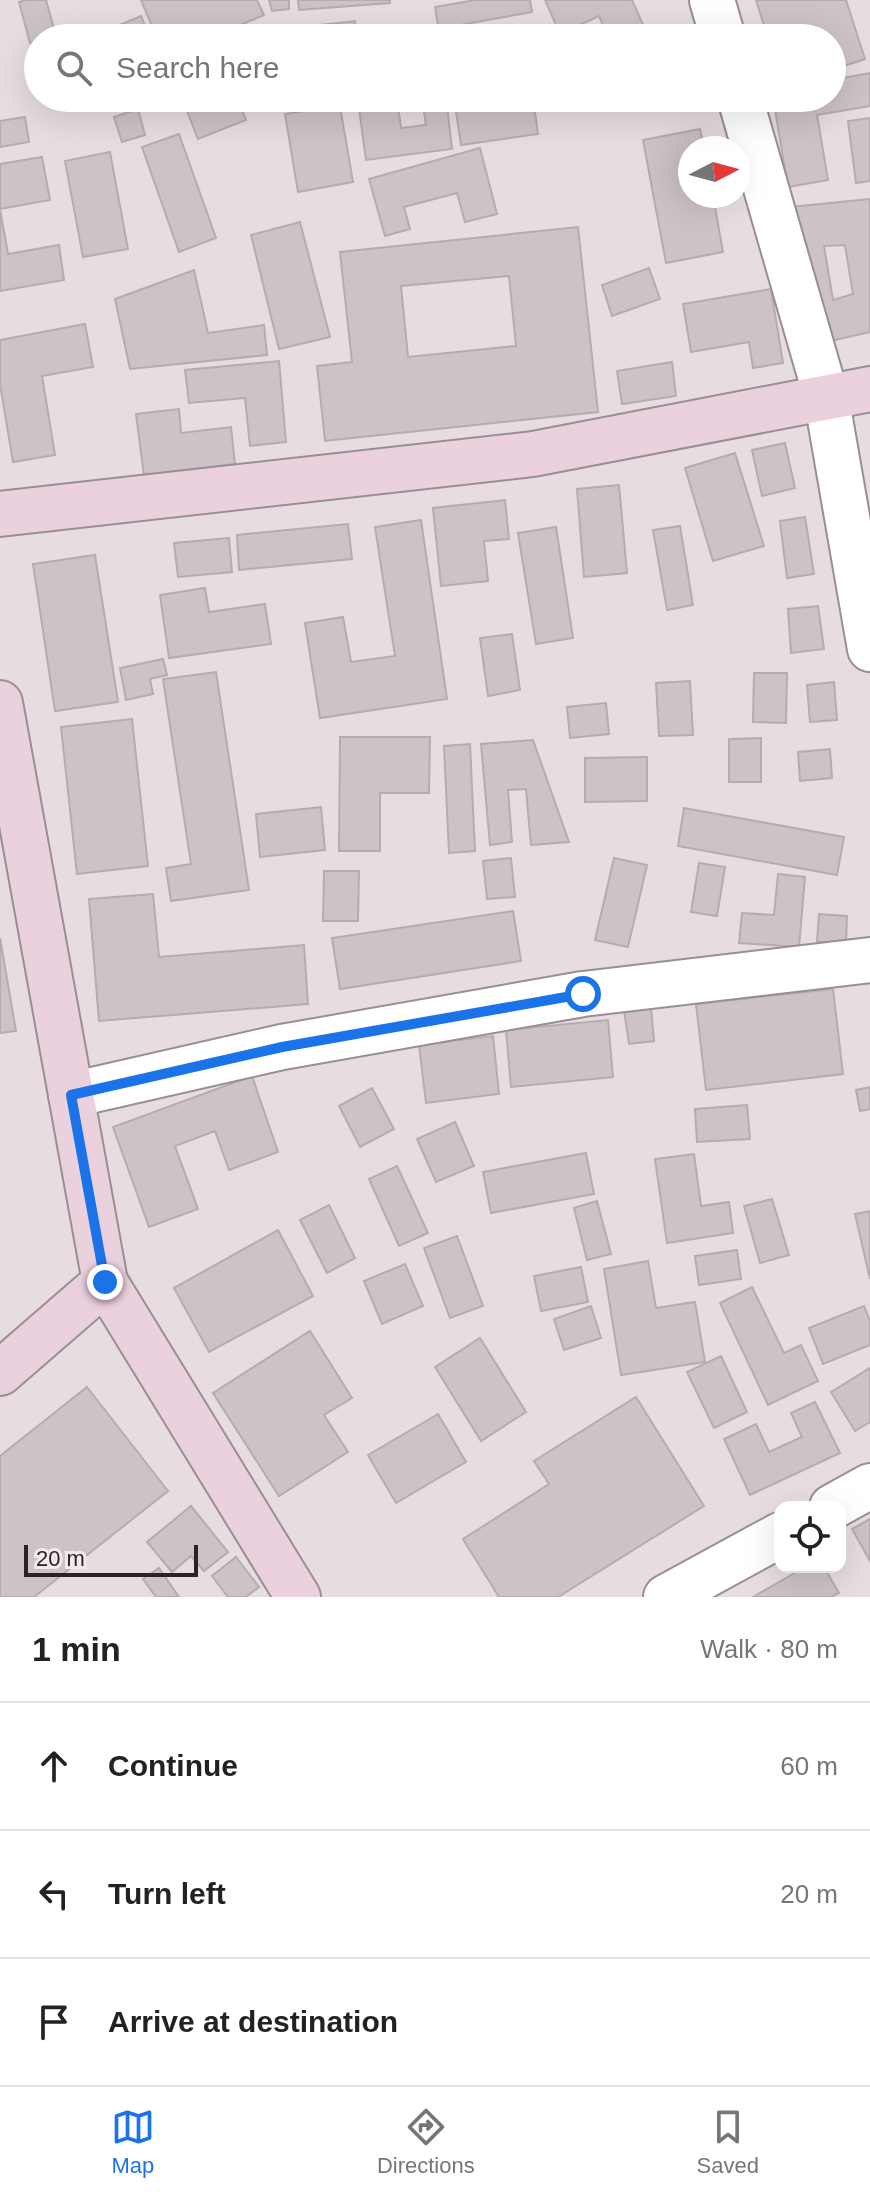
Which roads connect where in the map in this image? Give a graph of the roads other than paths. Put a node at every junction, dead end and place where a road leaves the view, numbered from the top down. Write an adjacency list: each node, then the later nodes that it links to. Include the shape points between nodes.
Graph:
1 (712, 0): 2 (street)
2 (719, 24)
3 (744, 112): 5 (street)
4 (870, 389): 5 (street)
5 (826, 396): 6 (street, via 533,454); 7 (street)
6 (0, 514)
7 (870, 649)
8 (0, 703): 9 (street)
9 (5, 773): 11 (street)
10 (870, 960): 11 (street, via 583,994 282,1047)
11 (71, 1095): 12 (street)
12 (105, 1282): 13 (street); 17 (street)
13 (0, 1373)
14 (870, 1486): 15 (street)
15 (843, 1501)
16 (774, 1538): 18 (street)
17 (298, 1597)
18 (666, 1597)

